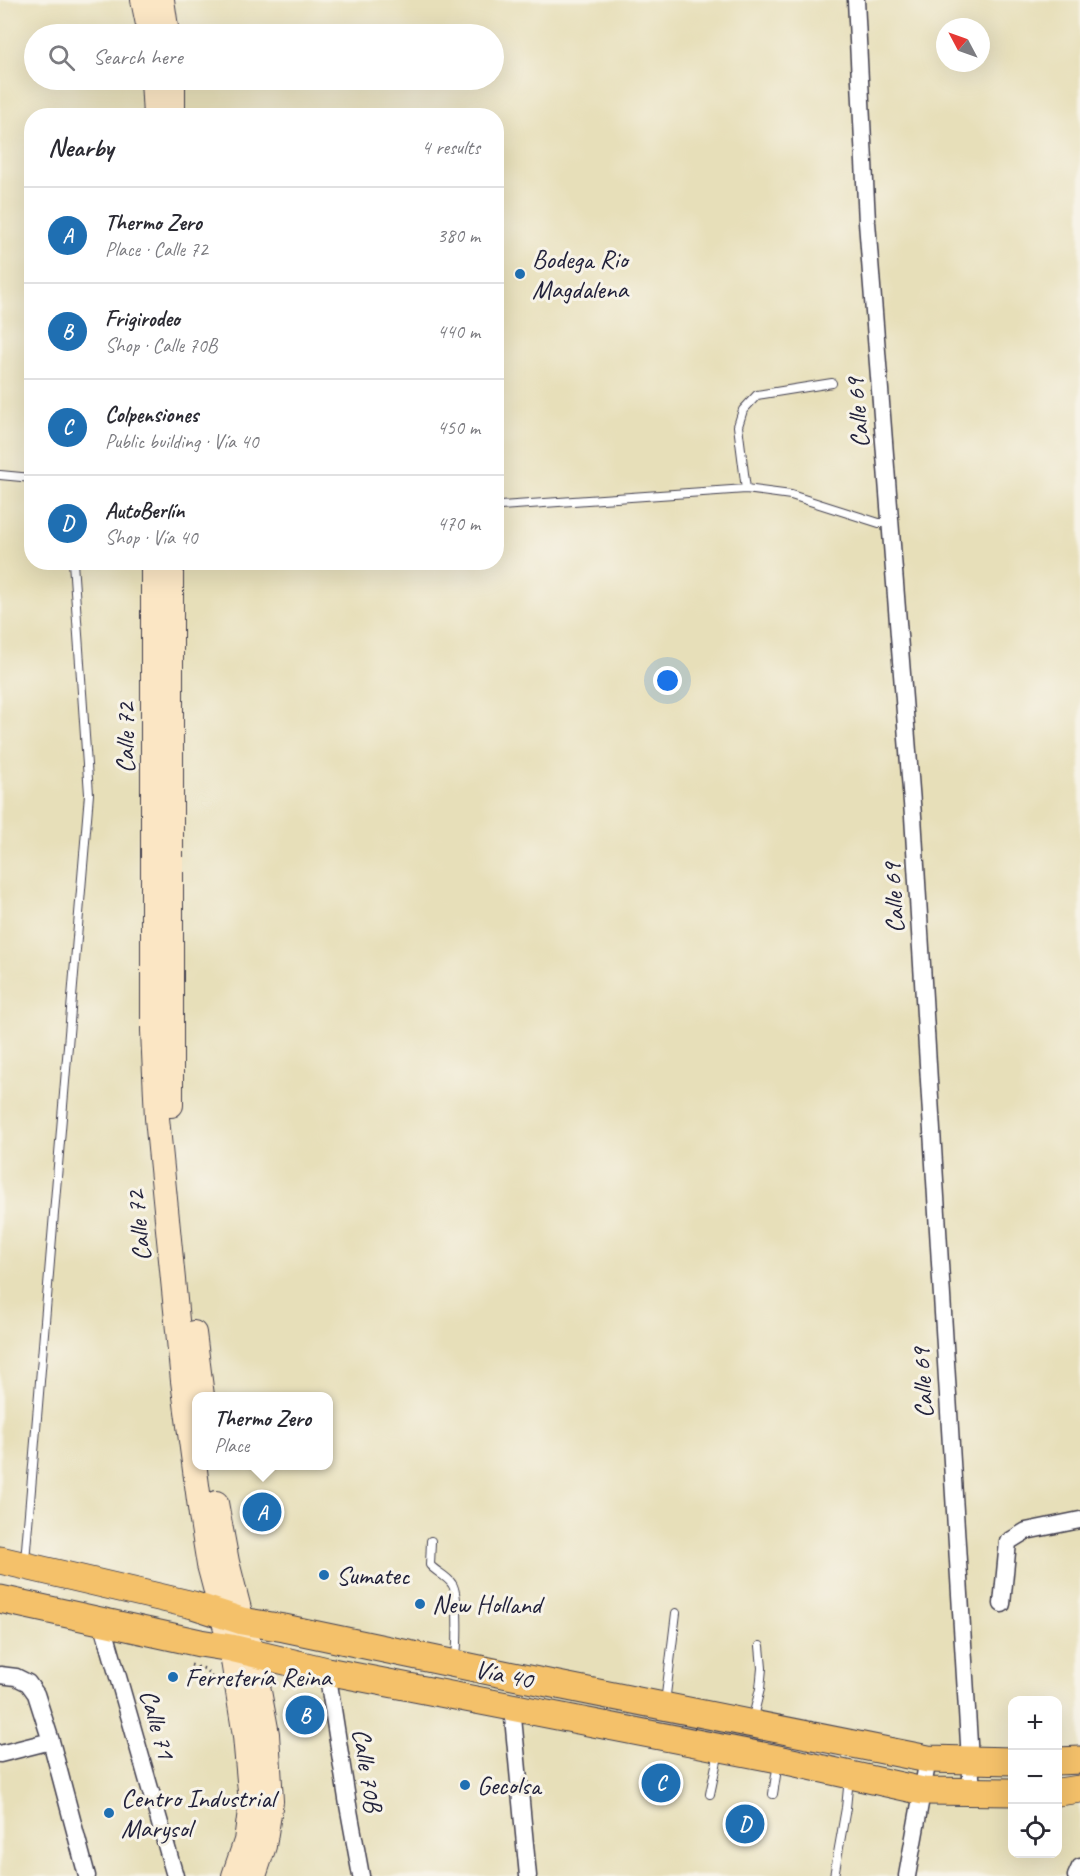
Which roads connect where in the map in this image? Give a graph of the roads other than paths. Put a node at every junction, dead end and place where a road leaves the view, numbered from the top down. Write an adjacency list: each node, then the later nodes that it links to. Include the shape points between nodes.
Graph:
1 (143, 0): 4 (main road)
2 (162, 0): 5 (main road)
3 (856, 0): 15 (street, Calle 69, via 867,222)
4 (148, 24)
5 (166, 24)
6 (154, 90): 8 (main road)
7 (172, 90): 9 (main road)
8 (155, 108)
9 (173, 108)
10 (832, 383): 13 (lane, via 757,394 743,410 738,426)
11 (0, 475): 12 (lane)
12 (24, 477)
13 (746, 489): 14 (lane); 15 (lane, via 791,495 879,523)
14 (504, 506)
15 (891, 523): 45 (street, Calle 69, via 913,816)
16 (74, 570): 25 (lane, via 89,794)
17 (153, 570): 20 (main road, Calle 72, via 153,1031 157,1118)
18 (171, 570): 19 (main road, Calle 72, via 171,1113)
19 (202, 1392)
20 (192, 1448)
21 (195, 1470): 29 (main road, Calle 72, via 209,1565)
22 (212, 1470): 29 (main road, Calle 72)
23 (1080, 1520): 27 (street, via 1026,1531 1008,1542)
24 (431, 1540): 33 (lane, via 430,1565 453,1584 455,1593)
25 (12, 1563): 29 (highway, Vía 40, via 193,1605)
26 (0, 1599): 30 (highway, Vía 40)
27 (1002, 1604)
28 (676, 1613): 37 (lane)
29 (232, 1618): 32 (main road, Calle 72); 33 (highway, Vía 40)
30 (102, 1621): 32 (highway, Vía 40); 58 (street, Calle 71)
31 (760, 1646): 38 (lane, via 760,1689)
32 (241, 1651): 34 (highway, Vía 40); 59 (main road, Calle 72, via 251,1803 246,1841); 60 (main road, Calle 72, via 267,1734 271,1801 264,1846)
33 (455, 1664): 37 (highway, Vía 40)
34 (327, 1671): 36 (highway, Vía 40); 61 (street, Calle 70B)
35 (0, 1675): 39 (street, via 28,1683 36,1694)
36 (512, 1707): 40 (highway, Vía 40); 62 (street)
37 (665, 1707): 38 (highway, Vía 40)
38 (752, 1724): 43 (highway, Vía 40)
39 (51, 1741): 41 (street); 57 (street)
40 (720, 1748): 42 (highway, Vía 40); 54 (lane)
41 (0, 1754)
42 (778, 1759): 48 (highway, Vía 40); 55 (lane)
43 (928, 1759): 45 (highway, Vía 40); 50 (street)
44 (1080, 1760): 47 (highway)
45 (970, 1761): 46 (highway, Vía 40); 53 (street, Calle 69)
46 (1008, 1761)
47 (1062, 1761)
48 (850, 1775): 50 (highway, Vía 40); 63 (lane)
49 (1080, 1789): 51 (highway)
50 (923, 1791): 53 (highway, Vía 40); 64 (street)
51 (1062, 1791)
52 (1008, 1792): 53 (highway, Vía 40)
53 (972, 1793)
54 (710, 1794)
55 (773, 1794)
56 (1080, 1867): 65 (street)
57 (87, 1876)
58 (175, 1876)
59 (234, 1876)
60 (254, 1876)
61 (361, 1876)
62 (528, 1876)
63 (834, 1876)
64 (907, 1876)
65 (1076, 1876)

